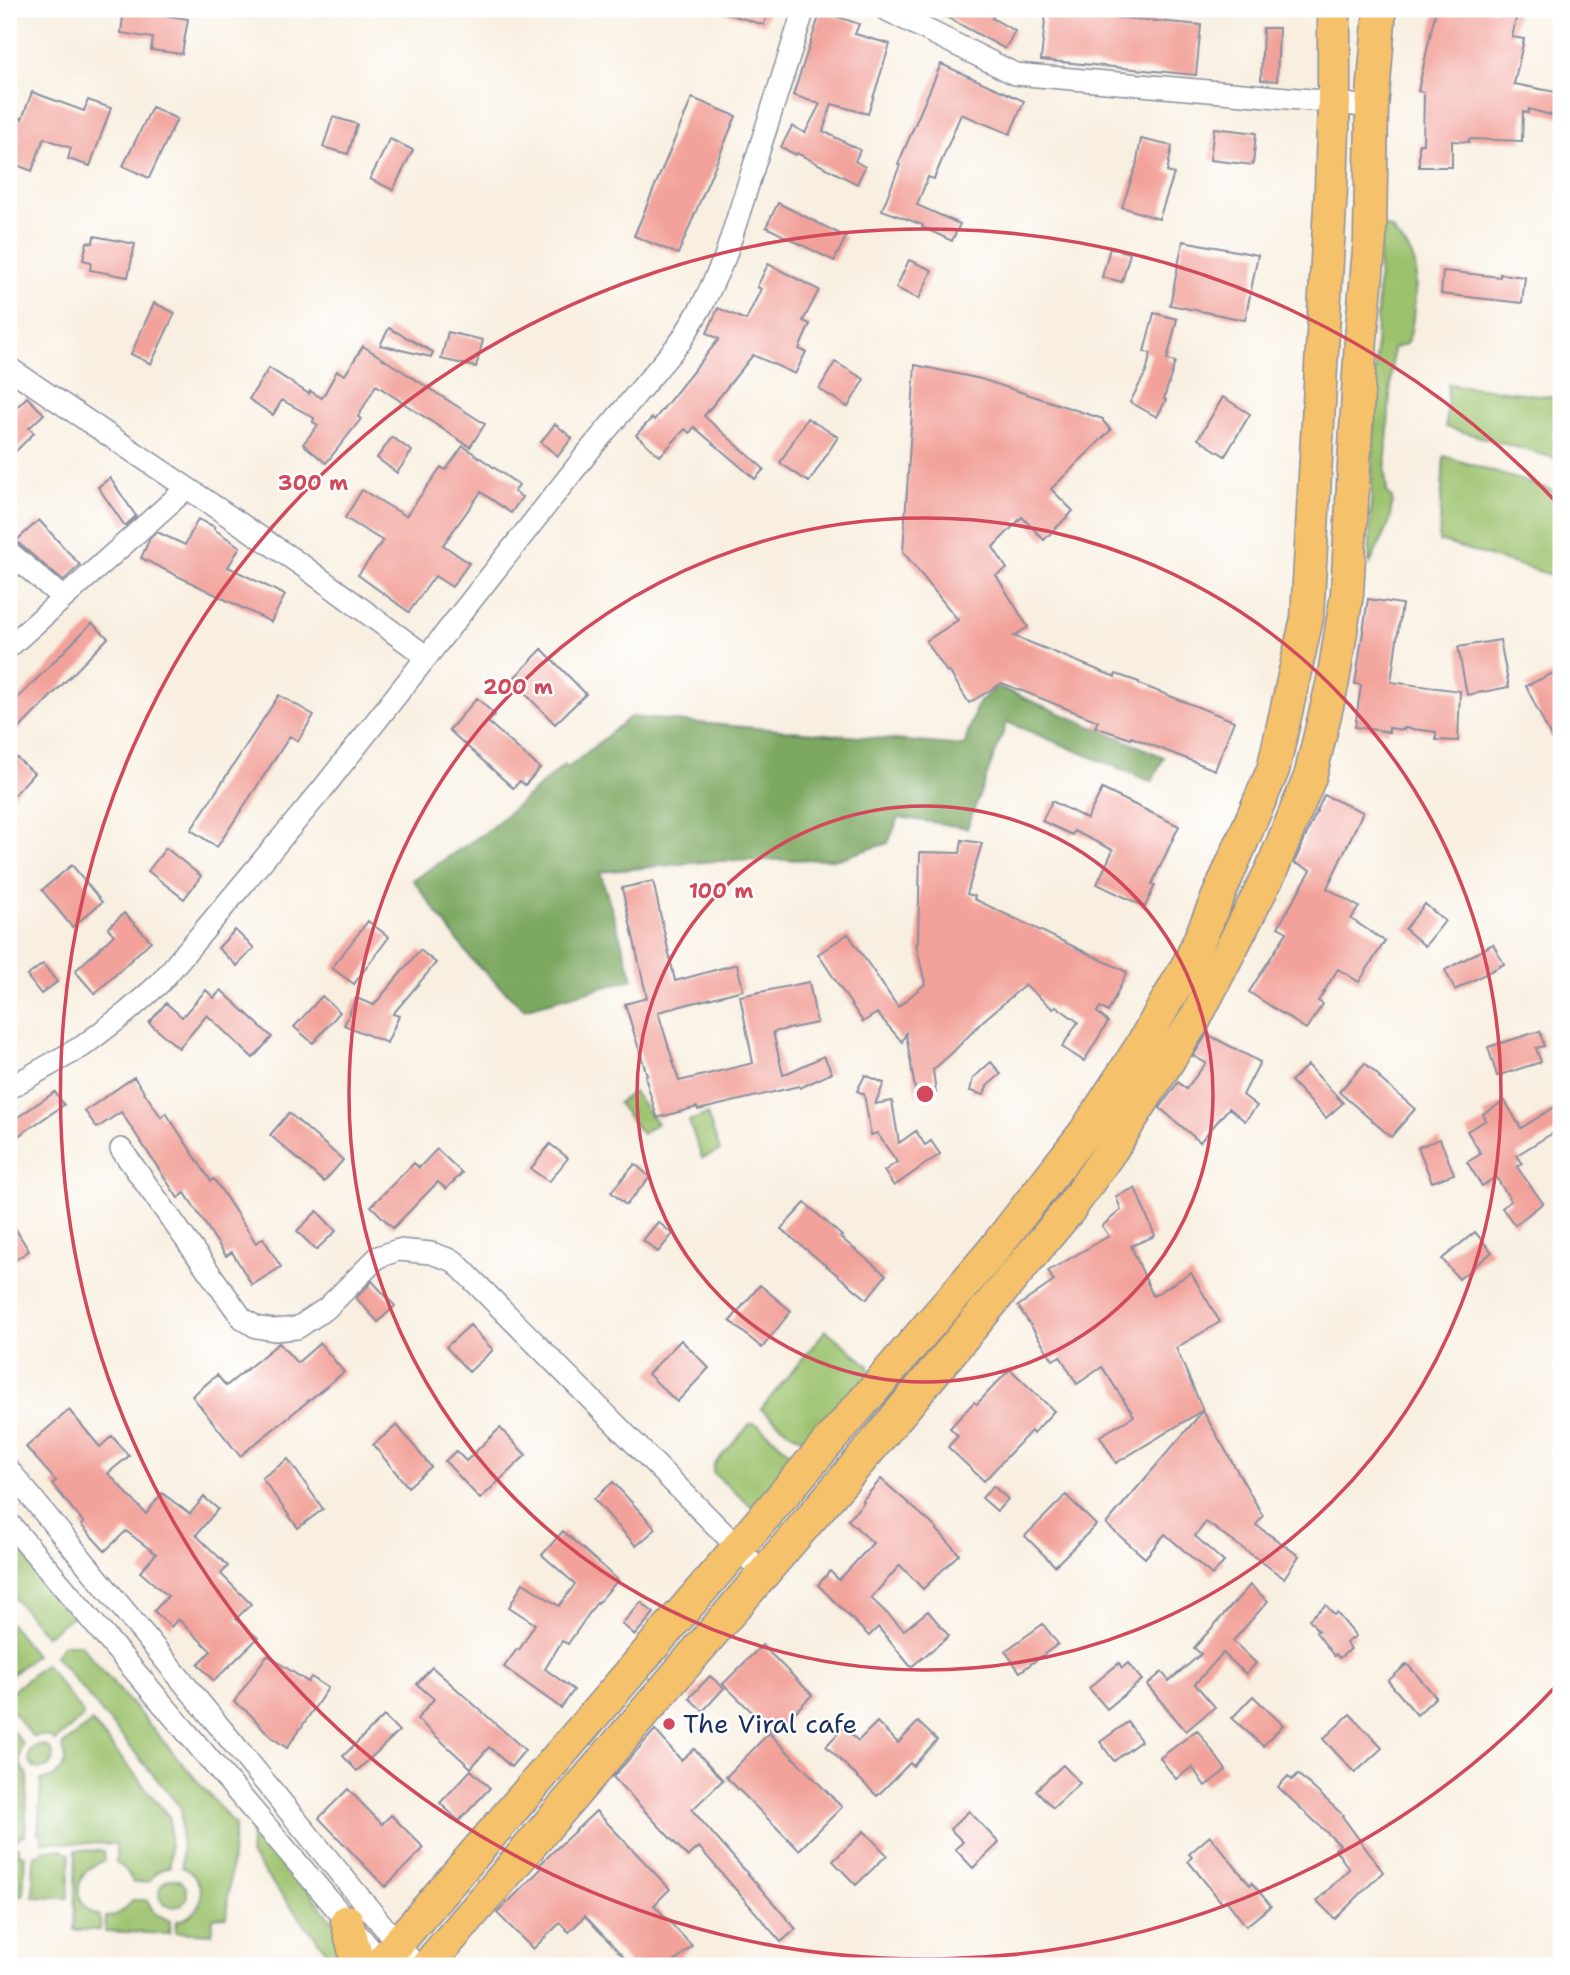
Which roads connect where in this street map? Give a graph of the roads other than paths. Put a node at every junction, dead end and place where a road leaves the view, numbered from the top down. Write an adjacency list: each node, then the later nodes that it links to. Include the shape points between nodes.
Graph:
1 (804, 9): 12 (street, via 725,257 704,304 681,341)
2 (885, 9): 5 (street, via 1016,74)
3 (1334, 9): 5 (highway)
4 (1380, 9): 6 (highway)
5 (1334, 102): 6 (street); 15 (highway, via 1307,618 1273,770 1191,959 1140,1048 1085,1132)
6 (1372, 108): 16 (highway, via 1370,239 1347,594 1333,681 1310,777 1271,871 1195,1019 1112,1149)
7 (9, 368): 8 (street)
8 (187, 488): 10 (street); 12 (street)
9 (9, 552): 10 (street)
10 (63, 598): 11 (street)
11 (9, 647)
12 (427, 657): 13 (street, via 160,983 83,1046)
13 (9, 1088)
14 (121, 1149): 19 (street, via 242,1318 256,1327 297,1328 327,1308 378,1257 398,1250 454,1261)
15 (991, 1253): 16 (highway); 19 (highway)
16 (1016, 1276): 20 (highway)
17 (9, 1470): 22 (street)
18 (9, 1522): 21 (street)
19 (738, 1548): 20 (street); 22 (highway)
20 (764, 1574): 23 (highway)
21 (346, 1921): 22 (highway, via 356,1957)
22 (386, 1962)
23 (427, 1966)

